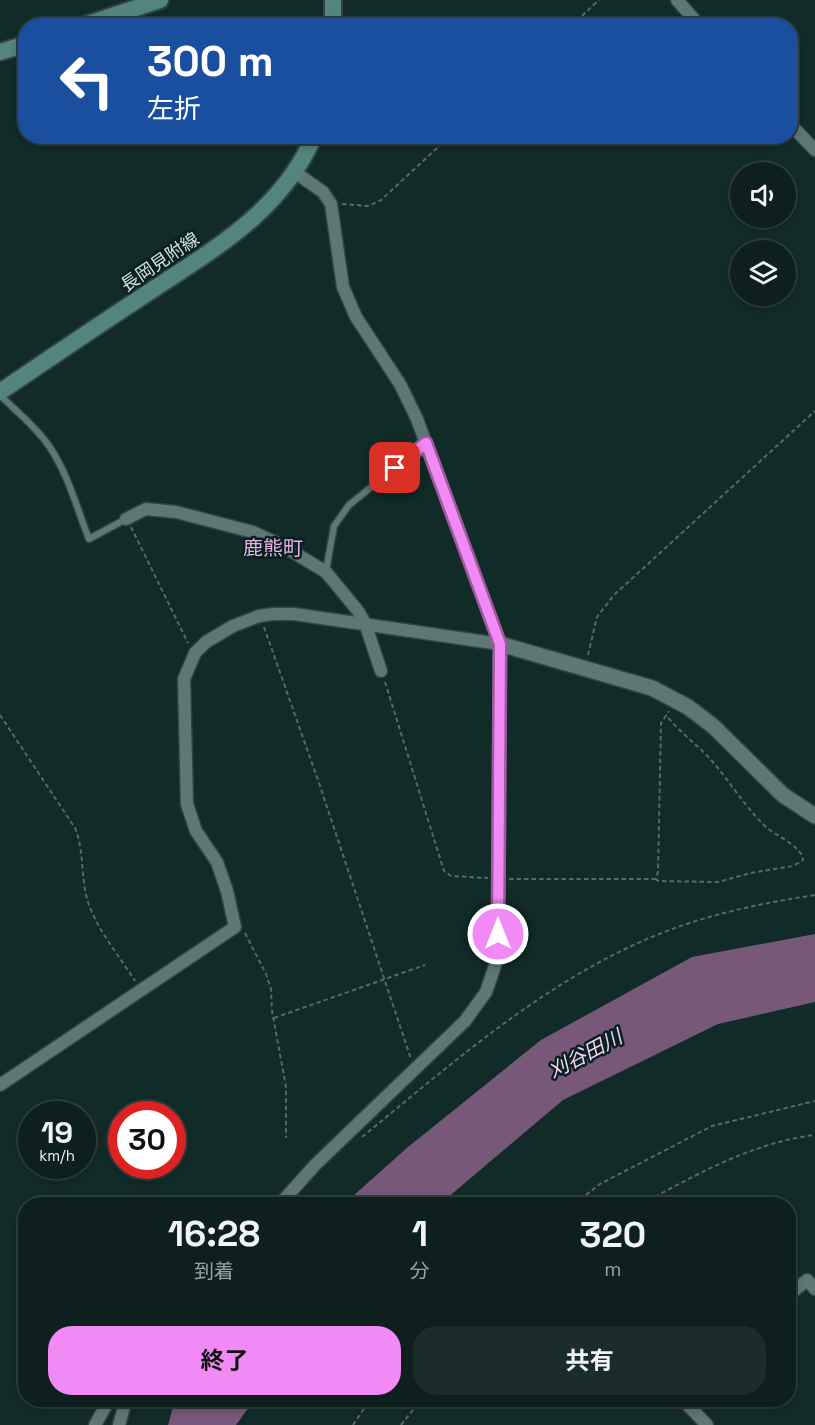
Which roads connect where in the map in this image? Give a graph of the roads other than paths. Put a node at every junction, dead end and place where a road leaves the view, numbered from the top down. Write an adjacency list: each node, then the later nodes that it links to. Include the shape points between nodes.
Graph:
1 (160, 0): 4 (main road)
2 (333, 0): 5 (main road)
3 (677, 0): 6 (street)
4 (106, 18)
5 (333, 18)
6 (693, 18)
7 (18, 46): 8 (main road)
8 (0, 52)
9 (798, 132): 11 (street)
10 (310, 144): 12 (main road, 長岡見附線)
11 (815, 150)
12 (296, 173): 13 (main road, 長岡見附線, via 231,238); 14 (street, via 323,192 331,204 343,287 356,317 400,384)
13 (0, 393): 15 (lane, via 50,447 89,539)
14 (426, 443): 16 (lane, via 349,505 334,526); 18 (street)
15 (126, 519): 16 (street, via 146,509 157,510 253,532)
16 (326, 572): 17 (street)
17 (365, 623): 18 (street); 19 (street); 21 (street, via 294,614 259,616 218,634 195,653 184,679 187,804 196,831 217,862 235,927)
18 (500, 644): 20 (street, via 585,666 652,688 675,700 713,726 783,795); 22 (street, via 498,957 486,992 465,1021 414,1067)
19 (381, 671)
20 (815, 816)
21 (0, 1085)
22 (286, 1197)
23 (796, 1289): 24 (street, via 807,1280)
24 (815, 1289)
25 (105, 1407): 28 (street)
26 (124, 1407): 29 (street)
27 (690, 1407): 30 (street)
28 (95, 1425)
29 (119, 1425)
30 (707, 1425)

